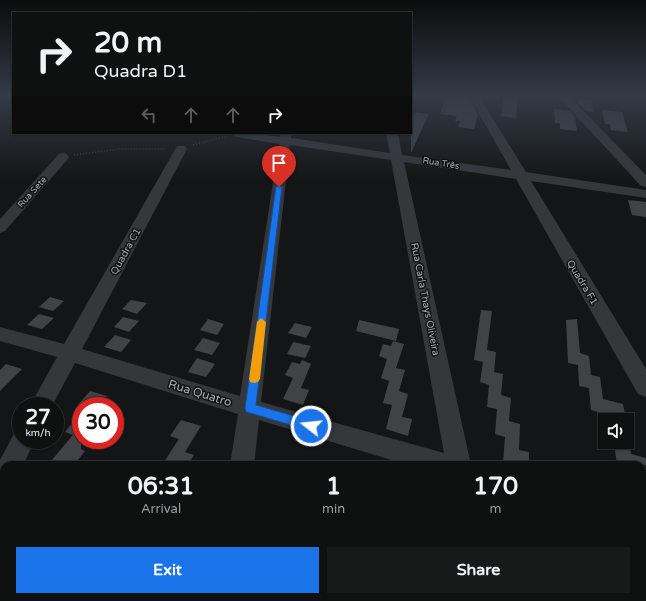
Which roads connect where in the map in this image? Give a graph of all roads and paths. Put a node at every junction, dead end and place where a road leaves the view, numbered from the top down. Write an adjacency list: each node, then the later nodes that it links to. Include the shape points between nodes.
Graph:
1 (491, 124): 9 (street, Quadra F1)
2 (590, 124): 10 (street)
3 (237, 134): 5 (street, Rua Três); 6 (path)
4 (392, 134): 8 (street, Rua Carla Thays Oliveira)
5 (286, 136): 8 (street, Rua Três); 17 (street)
6 (181, 149): 7 (path, via 106,149); 14 (street, Quadra C1)
7 (63, 157): 12 (street, Rua Sete)
8 (397, 157): 9 (street, Rua Três); 22 (street, Rua Carla Thays Oliveira)
9 (521, 175): 11 (street, Rua Três); 15 (street, Quadra F1)
10 (646, 183)
11 (646, 194)
12 (0, 228)
13 (0, 334): 14 (street, Rua Quatro)
14 (69, 353): 16 (street, Quadra C1); 17 (street, Rua Quatro)
15 (646, 388)
16 (46, 397)
17 (250, 408): 20 (street); 21 (street, Rua Quatro)
18 (18, 449): 19 (street)
19 (12, 461)
20 (243, 461)
21 (433, 461)
22 (458, 461)

